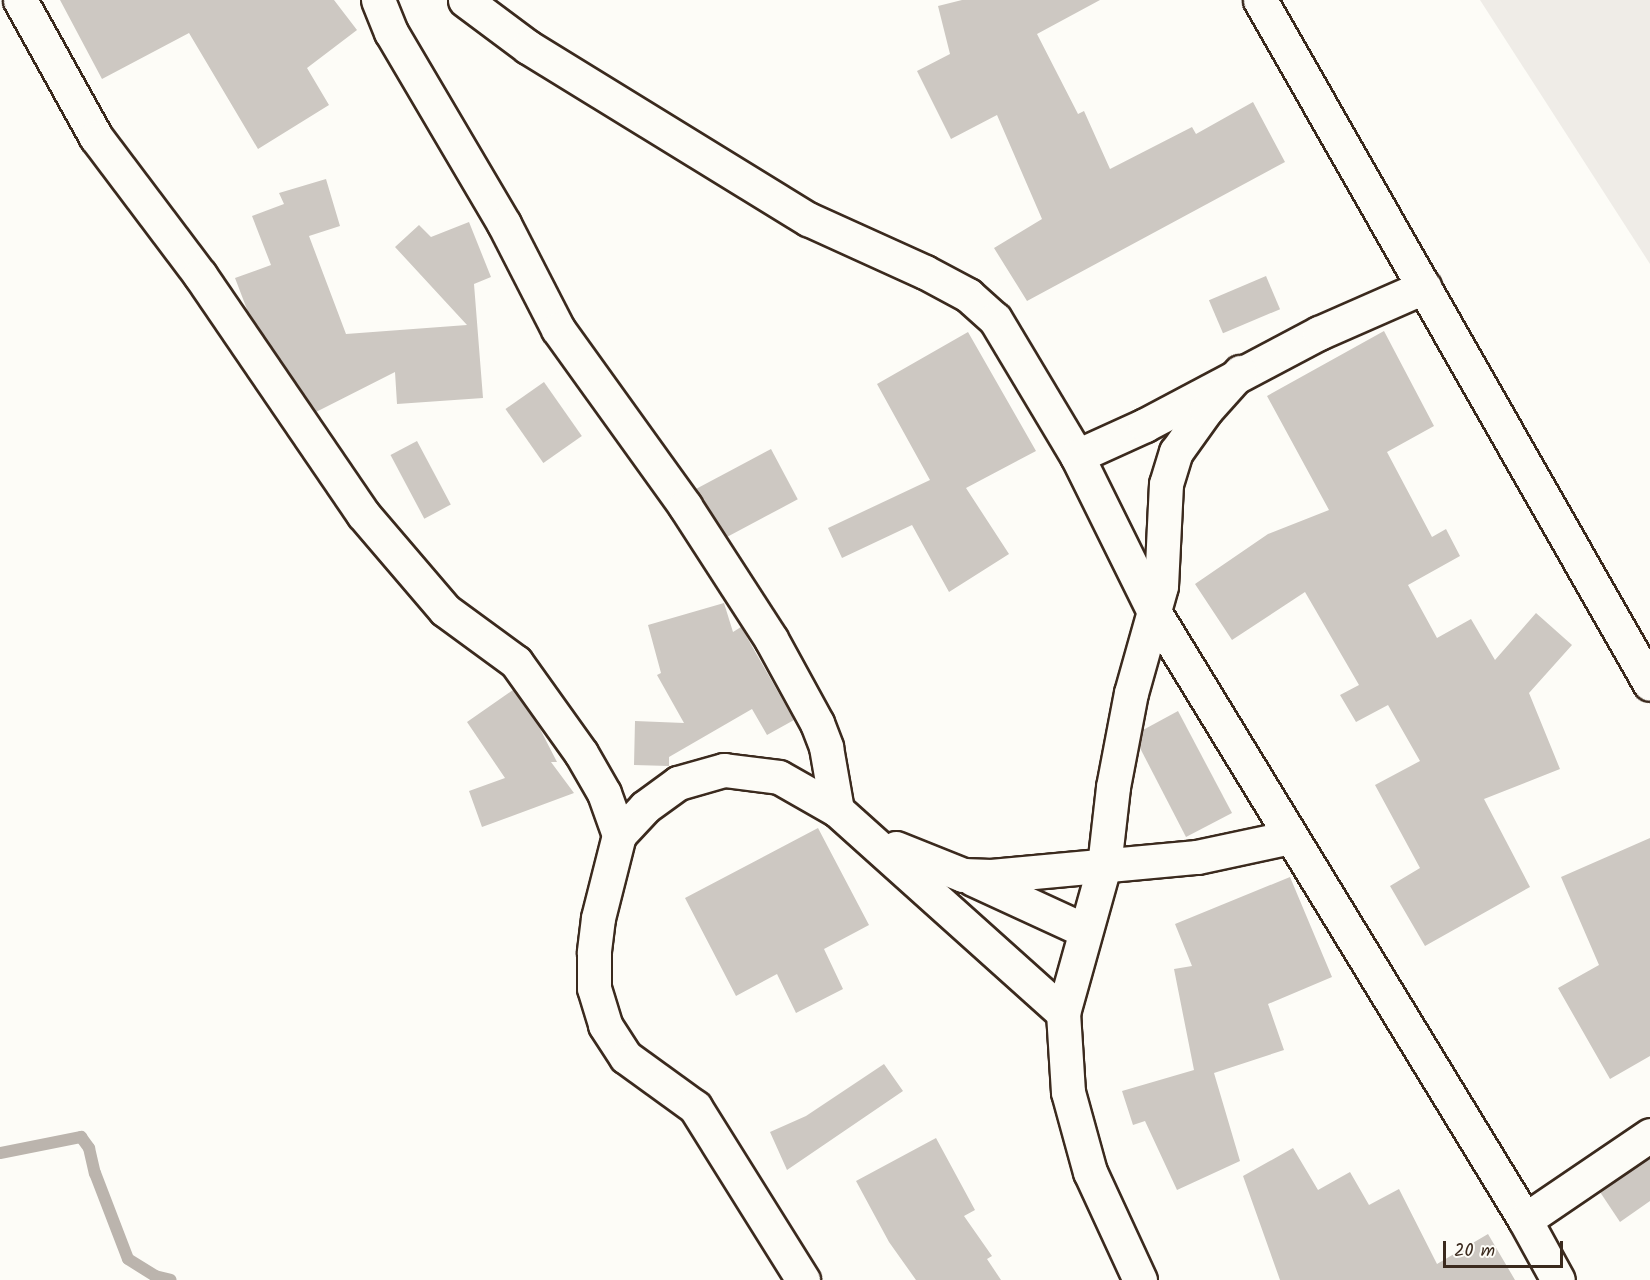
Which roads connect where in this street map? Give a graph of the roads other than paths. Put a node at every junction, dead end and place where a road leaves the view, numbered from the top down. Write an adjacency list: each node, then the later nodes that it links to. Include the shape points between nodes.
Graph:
1 (20, 0): 12 (street, via 96,137 200,275 363,514 445,610 516,662 581,753 604,793)
2 (378, 0): 10 (street, via 391,32 504,224 558,329 685,506 771,639 817,723 826,747)
3 (465, 0): 7 (street, via 528,47 808,219 968,295 994,319)
4 (1260, 0): 5 (street)
5 (1424, 287): 6 (street); 9 (street)
6 (1240, 372): 7 (street, via 1171,411); 8 (street, via 1176,452 1166,484 1164,564)
7 (1077, 456): 8 (street)
8 (1153, 610): 13 (street); 14 (street, via 1113,787)
9 (1650, 684)
10 (837, 810): 11 (street); 12 (street, via 779,777 724,770 678,783 645,807)
11 (861, 832): 15 (street); 17 (street)
12 (619, 835): 20 (street, via 598,918 594,953 594,988 605,1024 626,1057 695,1107)
13 (1290, 837): 14 (street, via 1197,857); 19 (street)
14 (1104, 866): 15 (street); 16 (street)
15 (963, 875): 16 (street)
16 (1084, 930): 17 (street)
17 (1063, 1013): 21 (street, via 1068,1092 1090,1172)
18 (1650, 1135): 19 (street)
19 (1525, 1220): 22 (street)
20 (802, 1280)
21 (1140, 1280)
22 (1558, 1280)

